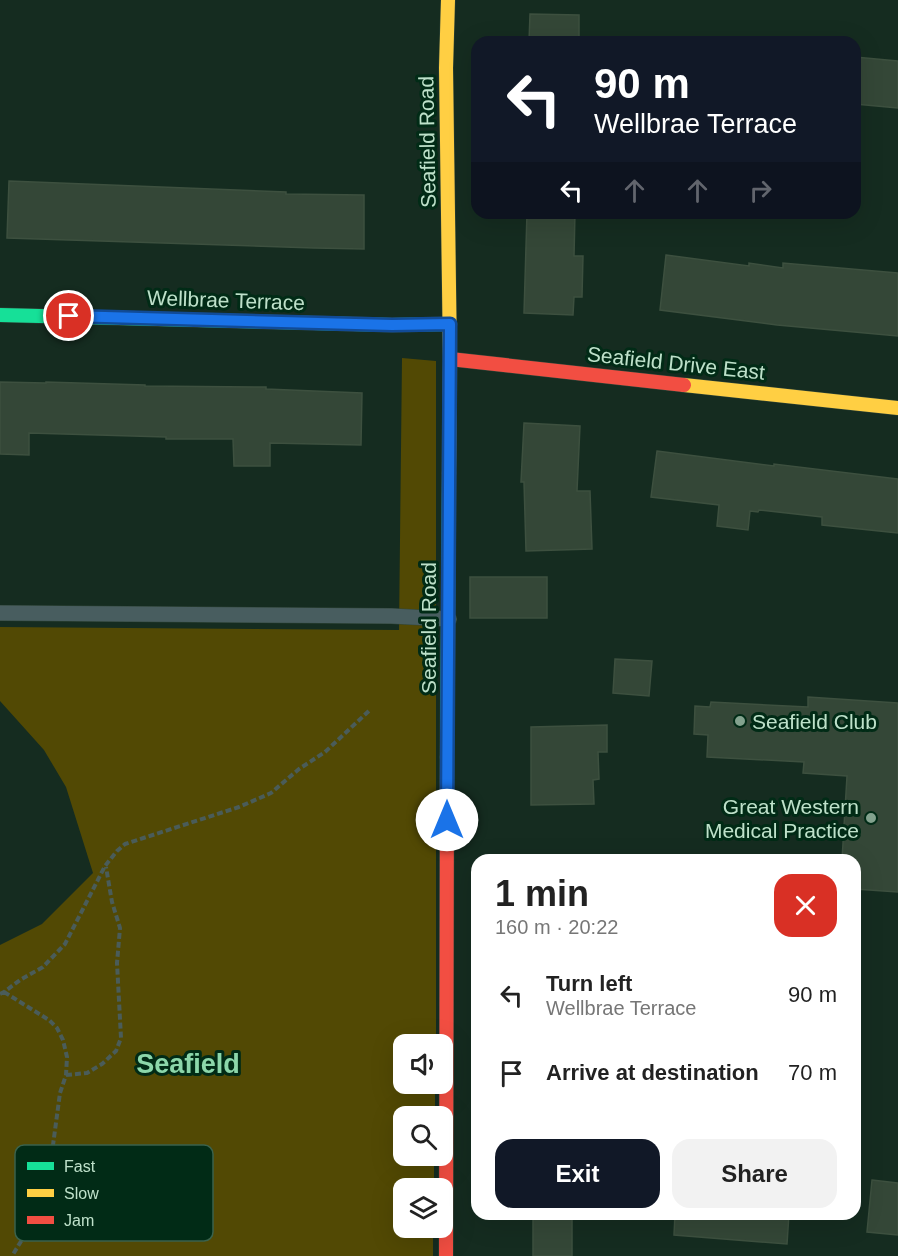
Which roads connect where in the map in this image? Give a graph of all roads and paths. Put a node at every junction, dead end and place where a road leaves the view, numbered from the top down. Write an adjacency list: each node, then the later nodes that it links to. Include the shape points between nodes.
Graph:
1 (447, 0): 3 (street, Seafield Road)
2 (0, 315): 3 (street, Wellbrae Terrace)
3 (450, 324): 4 (street, Seafield Road)
4 (450, 359): 5 (street, Seafield Drive East); 7 (street, Seafield Road)
5 (898, 408)
6 (0, 613): 7 (lane)
7 (449, 619): 15 (street, Seafield Road)
8 (371, 709): 9 (path, via 325,752 271,793 125,844)
9 (105, 866): 10 (path, via 65,944 43,967); 11 (path, via 120,928 117,963 121,1038 116,1051 102,1064 87,1073)
10 (2, 993): 11 (path, via 49,1020 57,1029 67,1056)
11 (66, 1075): 12 (path)
12 (53, 1145)
13 (21, 1241): 14 (path)
14 (12, 1256)
15 (446, 1256)

